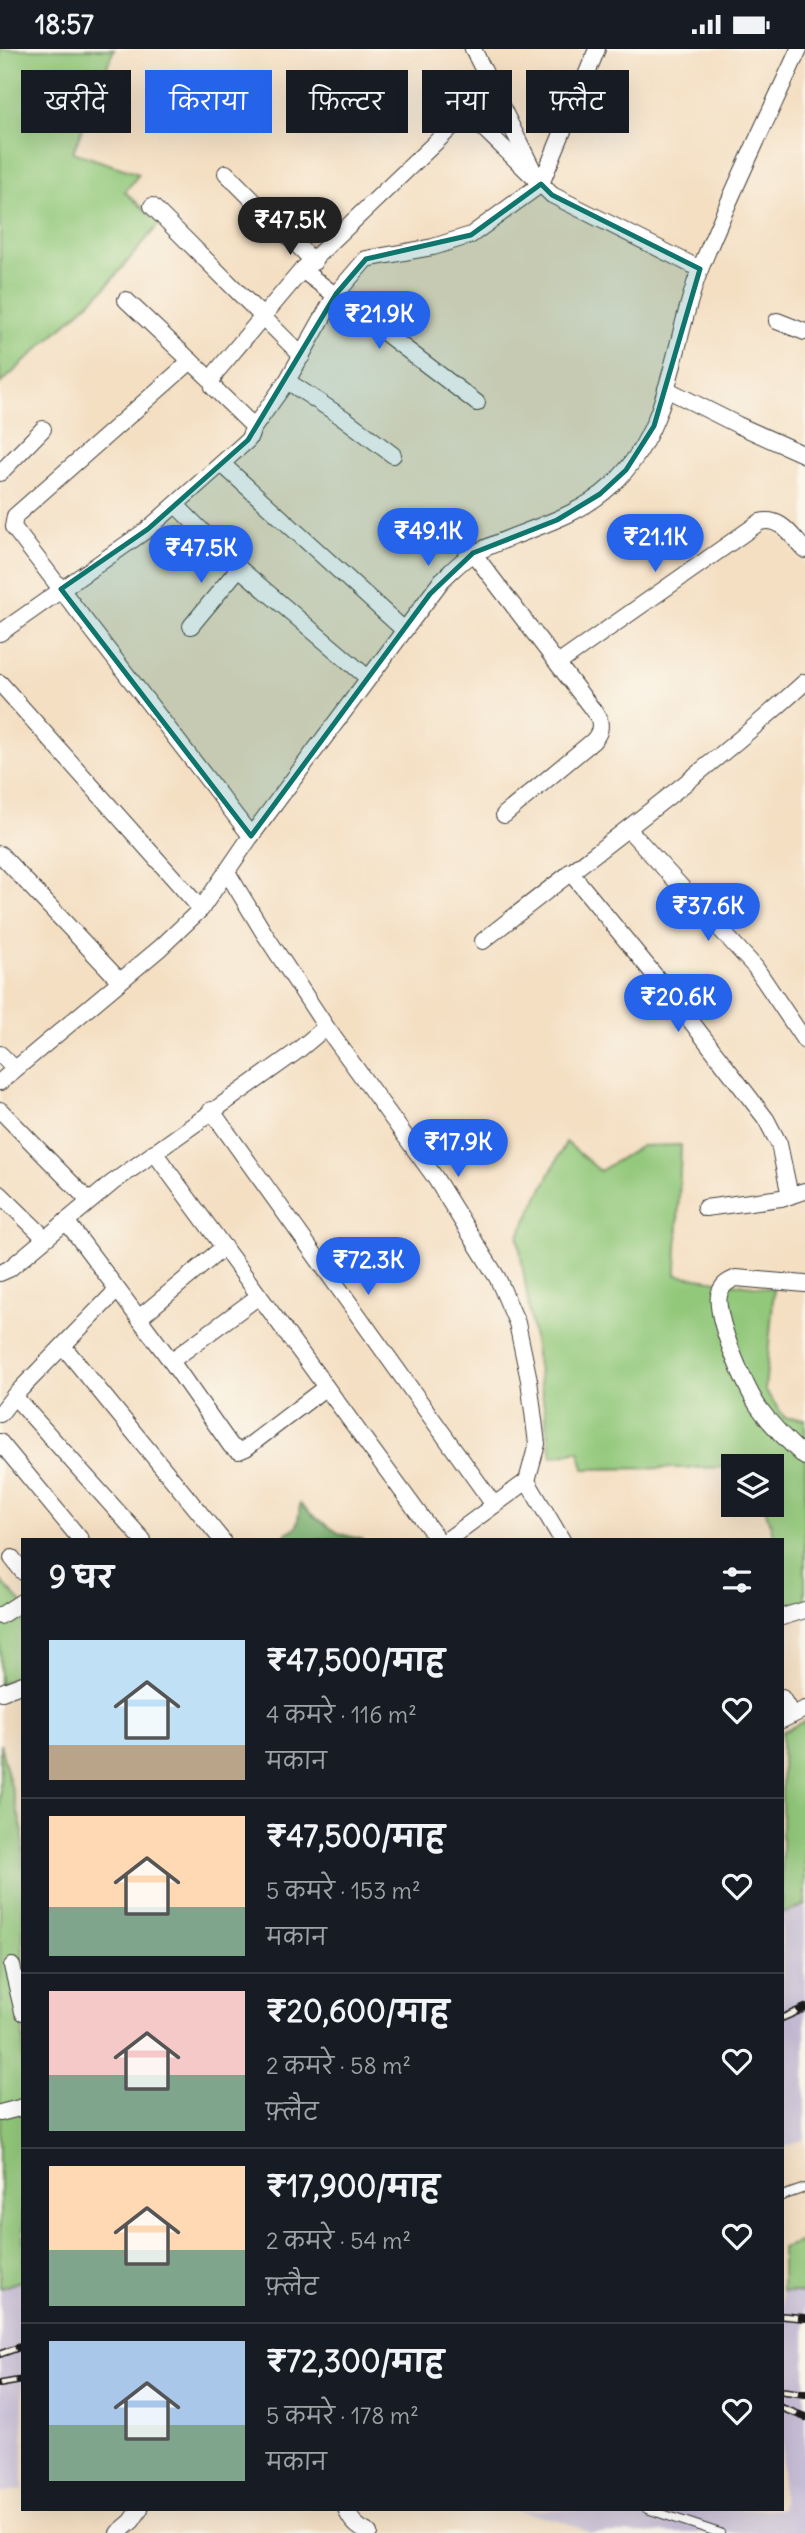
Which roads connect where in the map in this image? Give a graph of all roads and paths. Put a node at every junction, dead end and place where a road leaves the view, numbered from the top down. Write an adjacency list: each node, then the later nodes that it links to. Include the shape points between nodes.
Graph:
1 (473, 49): 5 (street)
2 (597, 49): 5 (street)
3 (799, 49): 8 (street)
4 (226, 173): 7 (street)
5 (541, 184): 7 (street, via 474,119 458,121); 8 (street, via 552,195); 9 (street, via 471,235 366,259)
6 (152, 207): 11 (street)
7 (308, 266): 9 (street); 11 (street)
8 (700, 269): 18 (street)
9 (335, 294): 14 (street); 19 (street)
10 (126, 300): 15 (street)
11 (263, 315): 14 (street); 16 (street)
12 (777, 321): 13 (street)
13 (805, 332)
14 (302, 356): 17 (street)
15 (191, 361): 16 (street); 30 (street, via 15,516 16,533)
16 (212, 381): 20 (street)
17 (287, 381): 20 (street); 22 (street)
18 (666, 389): 23 (street); 28 (street, via 647,442 612,485 557,520)
19 (477, 403)
20 (254, 427): 24 (street, via 248,440)
21 (43, 429): 25 (street)
22 (394, 455)
23 (805, 455)
24 (222, 464): 26 (street); 32 (street)
25 (0, 473)
26 (176, 506): 29 (street); 30 (street)
27 (805, 550): 34 (street, via 776,521 760,522)
28 (473, 553): 32 (street, via 442,580); 34 (street)
29 (239, 568): 31 (street); 35 (street)
30 (61, 589): 33 (street); 40 (street)
31 (191, 626)
32 (403, 629): 35 (street)
33 (0, 633)
34 (559, 663): 38 (street, via 599,718 599,734)
35 (368, 678): 40 (street)
36 (805, 682): 39 (street)
37 (0, 683): 44 (street)
38 (504, 815)
39 (629, 829): 43 (street); 48 (street, via 755,967)
40 (251, 836): 42 (street)
41 (0, 853): 46 (street)
42 (227, 872): 44 (street); 47 (street)
43 (570, 872): 45 (street); 56 (street, via 766,1119)
44 (201, 909): 46 (street)
45 (483, 941)
46 (120, 981): 50 (street)
47 (326, 1027): 53 (street); 74 (street, via 434,1176 508,1300 529,1380 537,1444)
48 (805, 1041)
49 (0, 1054): 50 (street)
50 (15, 1069): 51 (street)
51 (0, 1082)
52 (0, 1109): 57 (street)
53 (211, 1110): 54 (street); 75 (street)
54 (154, 1152): 57 (street); 61 (street)
55 (0, 1194): 60 (street)
56 (797, 1194): 58 (street)
57 (89, 1201): 59 (street)
58 (705, 1208)
59 (66, 1221): 60 (street); 64 (street)
60 (45, 1238): 62 (street)
61 (224, 1247): 65 (street); 66 (street)
62 (0, 1273)
63 (805, 1284): 73 (street, via 736,1278 719,1293 718,1305 723,1330 758,1406)
64 (117, 1290): 66 (street); 67 (street)
65 (259, 1296): 68 (street); 69 (street)
66 (139, 1318): 68 (street)
67 (63, 1346): 70 (street); 78 (street)
68 (171, 1361): 69 (street, via 239,1451)
69 (326, 1387): 79 (street)
70 (14, 1396): 71 (street); 77 (street)
71 (0, 1414)
72 (0, 1442): 76 (street)
73 (805, 1457)
74 (527, 1481): 75 (street); 81 (street)
75 (494, 1505): 80 (street)
76 (79, 1538)
77 (141, 1538)
78 (220, 1538)
79 (437, 1538)
80 (450, 1538)
81 (561, 1538)
82 (12, 1558): 83 (street)
83 (21, 1569)
84 (21, 1602): 86 (street)
85 (805, 1610): 87 (street)
86 (0, 1616)
87 (784, 1616)
88 (21, 1685): 89 (street)
89 (2, 1692)
90 (12, 1966): 91 (street)
91 (21, 2004)
92 (21, 2108): 93 (street)
93 (0, 2113)
94 (805, 2188): 95 (lane)
95 (784, 2195)
96 (139, 2511): 99 (street)
97 (347, 2511): 100 (street)
98 (654, 2511): 101 (lane)
99 (118, 2533)
100 (369, 2533)
101 (720, 2533)

